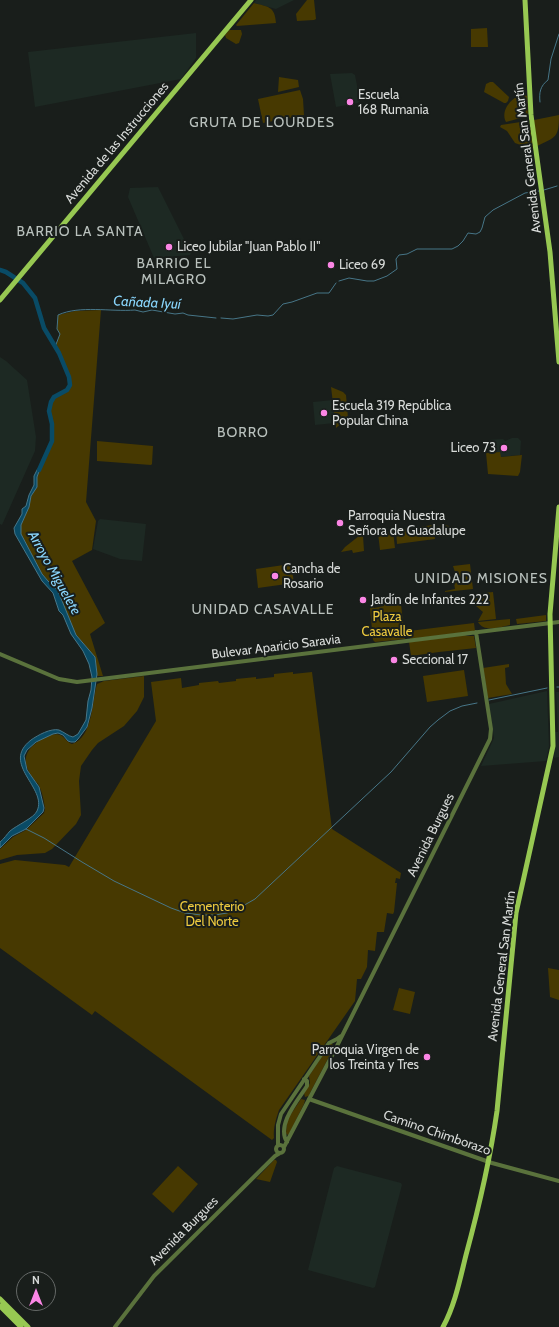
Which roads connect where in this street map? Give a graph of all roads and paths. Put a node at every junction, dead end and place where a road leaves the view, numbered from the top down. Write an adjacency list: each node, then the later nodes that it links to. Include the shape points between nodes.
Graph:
1 (251, 0): 3 (main road, Avenida de las Instrucciones)
2 (525, 0): 4 (main road, Avenida General San Martín, via 531,115 550,252)
3 (0, 300)
4 (559, 362)
5 (559, 507): 7 (main road, Avenida General San Martín)
6 (559, 622): 7 (street, Bulevar Aparicio Saravia)
7 (550, 623): 8 (street, Bulevar Aparicio Saravia); 19 (main road, Avenida General San Martín, via 553,746 516,913 496,1112)
8 (476, 632): 9 (street, Bulevar Aparicio Saravia, via 83,681 64,681); 10 (street, Avenida Burgues, via 491,730 490,739)
9 (0, 654)
10 (341, 1036): 11 (street); 12 (street, Avenida Burgues)
11 (331, 1042): 12 (street); 13 (street)
12 (335, 1048): 14 (street, Avenida Burgues)
13 (304, 1079): 15 (street, via 307,1086 286,1119 284,1132); 16 (street, via 281,1114)
14 (309, 1099): 15 (street, Avenida Burgues); 19 (street, Camino Chimborazo)
15 (287, 1142): 17 (street, Avenida Burgues)
16 (278, 1146): 17 (street); 18 (street, via 276,1148)
17 (284, 1147): 18 (street, via 284,1151)
18 (279, 1152): 25 (street, Avenida Burgues, via 154,1276)
19 (488, 1162): 20 (street, Camino Chimborazo); 26 (main road, Avenida General San Martín, via 452,1308)
20 (559, 1181)
21 (0, 1299): 24 (main road)
22 (0, 1306): 23 (main road)
23 (21, 1327)
24 (28, 1327)
25 (115, 1327)
26 (443, 1327)

